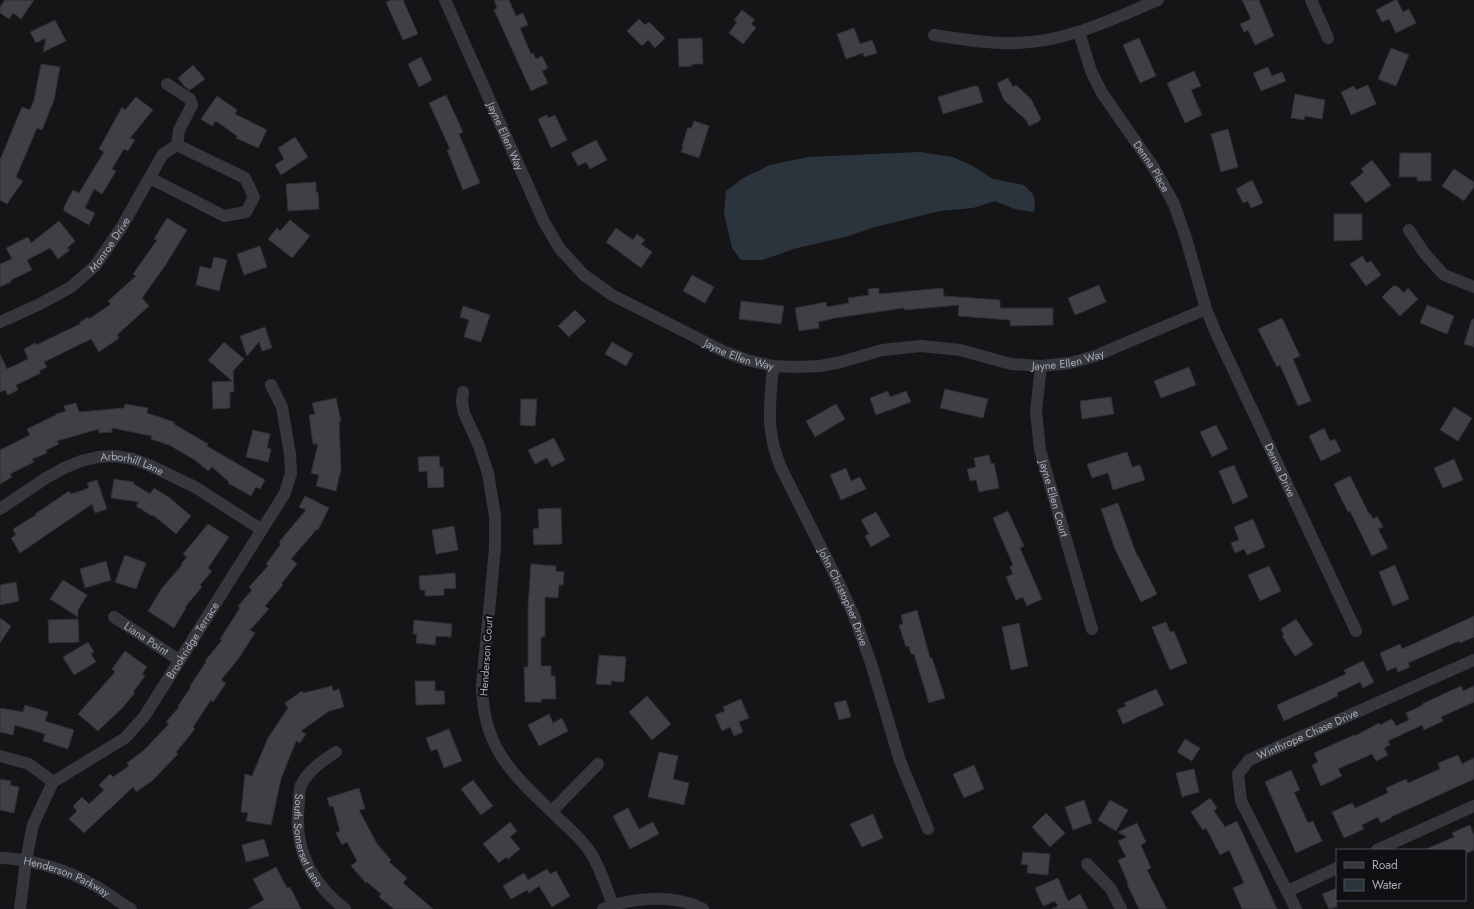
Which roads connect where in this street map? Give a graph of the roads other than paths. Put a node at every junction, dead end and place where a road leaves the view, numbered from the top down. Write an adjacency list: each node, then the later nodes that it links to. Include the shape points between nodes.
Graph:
1 (445, 0): 14 (street, Jayne Ellen Way, via 544,222 560,249 584,275 612,295 725,352)
2 (1158, 0): 4 (street)
3 (1311, 0): 6 (street)
4 (1079, 32): 5 (street, via 1048,40 1016,44); 12 (street, Denna Place, via 1091,71 1102,93 1154,168 1174,204)
5 (934, 35)
6 (1328, 38)
7 (167, 84): 8 (street, via 190,99 192,105 179,130)
8 (177, 145): 9 (street, Monroe Drive, via 163,154); 9 (street, via 245,178 254,197 246,212 224,216)
9 (150, 178): 13 (street, Monroe Drive, via 95,266 71,287)
10 (1409, 230): 11 (street, via 1425,254 1444,275)
11 (1474, 287)
12 (1206, 309): 15 (street, Jayne Ellen Way, via 1095,356 1070,363); 22 (street, Denna Drive)
13 (0, 322)
14 (773, 366): 15 (street, Jayne Ellen Way, via 820,366 882,350 921,346 960,350 1011,364); 31 (street, John Christopher Drive, via 769,416 775,452 854,616 900,761)
15 (1041, 366): 21 (street, Jayne Ellen Court, via 1036,411 1040,450)
16 (271, 385): 19 (street, Brookridge Terrace, via 282,407 291,474 285,493)
17 (462, 392): 30 (street, Henderson Court, via 464,414 488,473 495,516 482,685 485,718 493,742 506,764)
18 (0, 509): 19 (street, Arborhill Lane, via 64,468 98,457 116,456 144,463 195,487)
19 (262, 530): 23 (street, Brookridge Terrace)
20 (114, 617): 23 (street, Liana Point)
21 (1092, 629)
22 (1356, 631)
23 (179, 660): 28 (street, Brookridge Terrace, via 144,717 125,738)
24 (1474, 660): 37 (street, Winthrope Chase Drive, via 1249,760 1238,774 1241,801)
25 (336, 752): 41 (street, South Somerset Lane, via 317,764 301,786 297,814 298,835 315,880)
26 (0, 756): 28 (street, via 29,764)
27 (598, 764): 30 (street)
28 (53, 782): 34 (street, via 32,825)
29 (1474, 806): 32 (street)
30 (552, 811): 38 (street, Henderson Court, via 590,852 599,869)
31 (928, 829)
32 (1379, 849)
33 (0, 858): 34 (street, Henderson Parkway)
34 (26, 860): 39 (street); 40 (street, Henderson Parkway, via 90,883)
35 (1087, 864): 43 (street, via 1111,889)
36 (1336, 868): 37 (street)
37 (1288, 891): 44 (street, Winthrope Chase Drive)
38 (608, 907): 42 (street, via 633,900 656,899 677,901)
39 (20, 909)
40 (130, 909)
41 (345, 909)
42 (704, 909)
43 (1121, 909)
44 (1296, 909)

